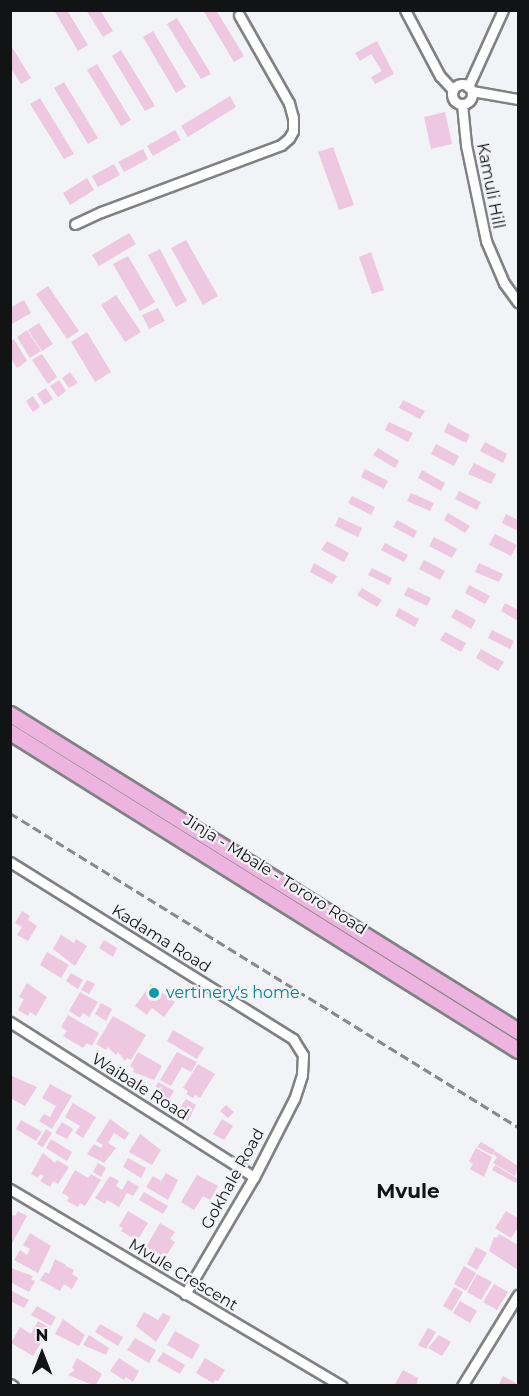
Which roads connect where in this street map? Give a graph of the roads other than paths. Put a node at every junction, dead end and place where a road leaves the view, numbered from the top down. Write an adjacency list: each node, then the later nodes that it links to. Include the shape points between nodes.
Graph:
1 (405, 10): 5 (street, via 441,76)
2 (503, 10): 4 (street)
3 (240, 12): 8 (street, via 289,103 293,118 289,138 281,145)
4 (470, 89): 5 (street, via 460,85); 6 (street); 7 (street, via 470,100)
5 (453, 90): 7 (street, via 454,100)
6 (519, 99)
7 (462, 104): 9 (street, Kamuli Hill, via 486,241 504,283)
8 (75, 224)
9 (519, 302)
10 (10, 714): 14 (highway, Jinja - Mbale - Tororo Road)
11 (10, 732): 15 (highway, Jinja - Mbale - Tororo Road)
12 (10, 862): 16 (street, Kadama Road, via 293,1039 303,1055)
13 (10, 1022): 17 (street, Waibale Road)
14 (519, 1031)
15 (519, 1050)
16 (302, 1076): 17 (street, Gokhale Road)
17 (254, 1177): 19 (street, Gokhale Road)
18 (10, 1189): 19 (street, Mvule Crescent)
19 (185, 1294): 21 (street, Mvule Crescent)
20 (519, 1295): 22 (street)
21 (342, 1386)
22 (462, 1386)

